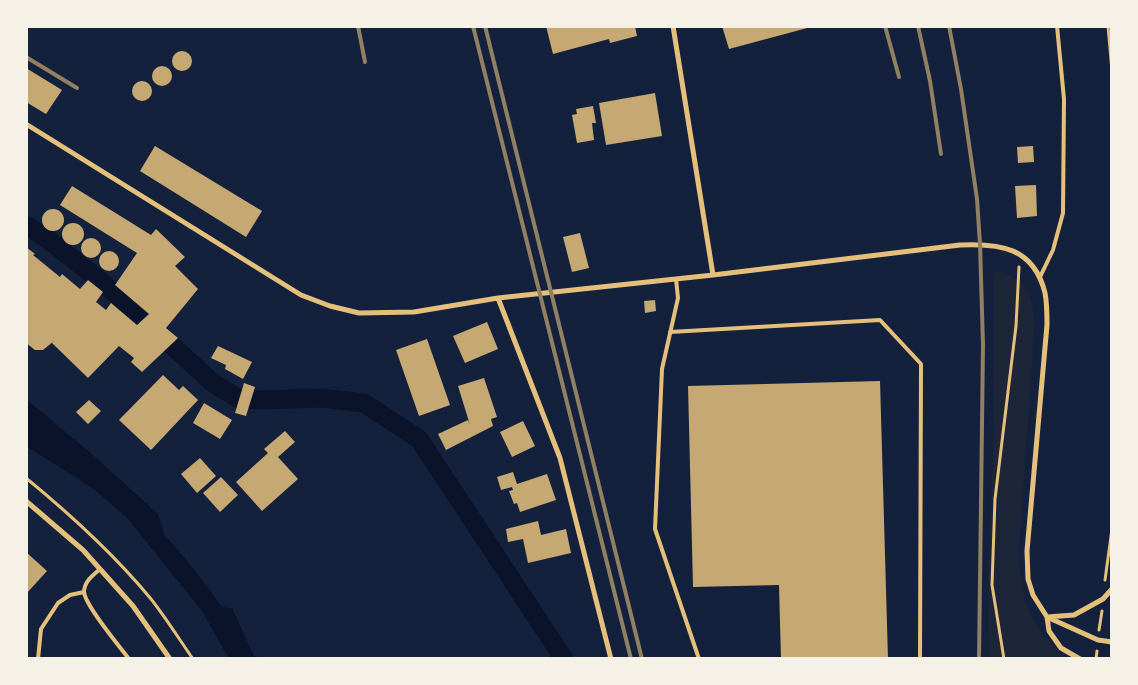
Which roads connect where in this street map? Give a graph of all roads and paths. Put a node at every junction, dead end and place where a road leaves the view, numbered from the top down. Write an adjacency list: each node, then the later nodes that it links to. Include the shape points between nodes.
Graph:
1 (673, 26): 7 (street)
2 (1057, 26): 8 (lane, via 1064,99 1063,213 1053,250)
3 (1108, 26): 4 (path)
4 (1112, 71)
5 (26, 124): 10 (street, via 301,295 330,306 359,313 414,312)
6 (1020, 254): 7 (street, via 996,245 960,245); 8 (street); 31 (path, via 1016,326 995,499 992,585)
7 (714, 275): 9 (street)
8 (1040, 278): 20 (street, via 1047,324 1027,550 1028,579)
9 (676, 279): 10 (street); 11 (lane, via 678,298)
10 (498, 298): 28 (street, via 560,458)
11 (670, 332): 29 (lane, via 662,368 655,530); 30 (lane, via 880,320 920,364)
12 (26, 478): 27 (path, via 72,516 119,564 151,599)
13 (26, 501): 15 (street)
14 (1112, 529): 16 (path)
15 (100, 569): 18 (lane, via 87,582); 26 (street, via 133,606)
16 (1104, 582)
17 (1112, 589): 20 (street, via 1103,599 1074,615)
18 (84, 592): 24 (lane, via 70,595 58,603 42,629); 25 (lane, via 88,604)
19 (1102, 612): 21 (path)
20 (1047, 616): 22 (street, via 1098,640); 32 (street, via 1049,631 1061,648)
21 (1099, 633)
22 (1112, 642)
23 (1097, 651): 33 (path)
24 (38, 659)
25 (130, 659)
26 (170, 659)
27 (193, 659)
28 (611, 659)
29 (699, 659)
30 (920, 659)
31 (1004, 659)
32 (1080, 659)
33 (1096, 659)

